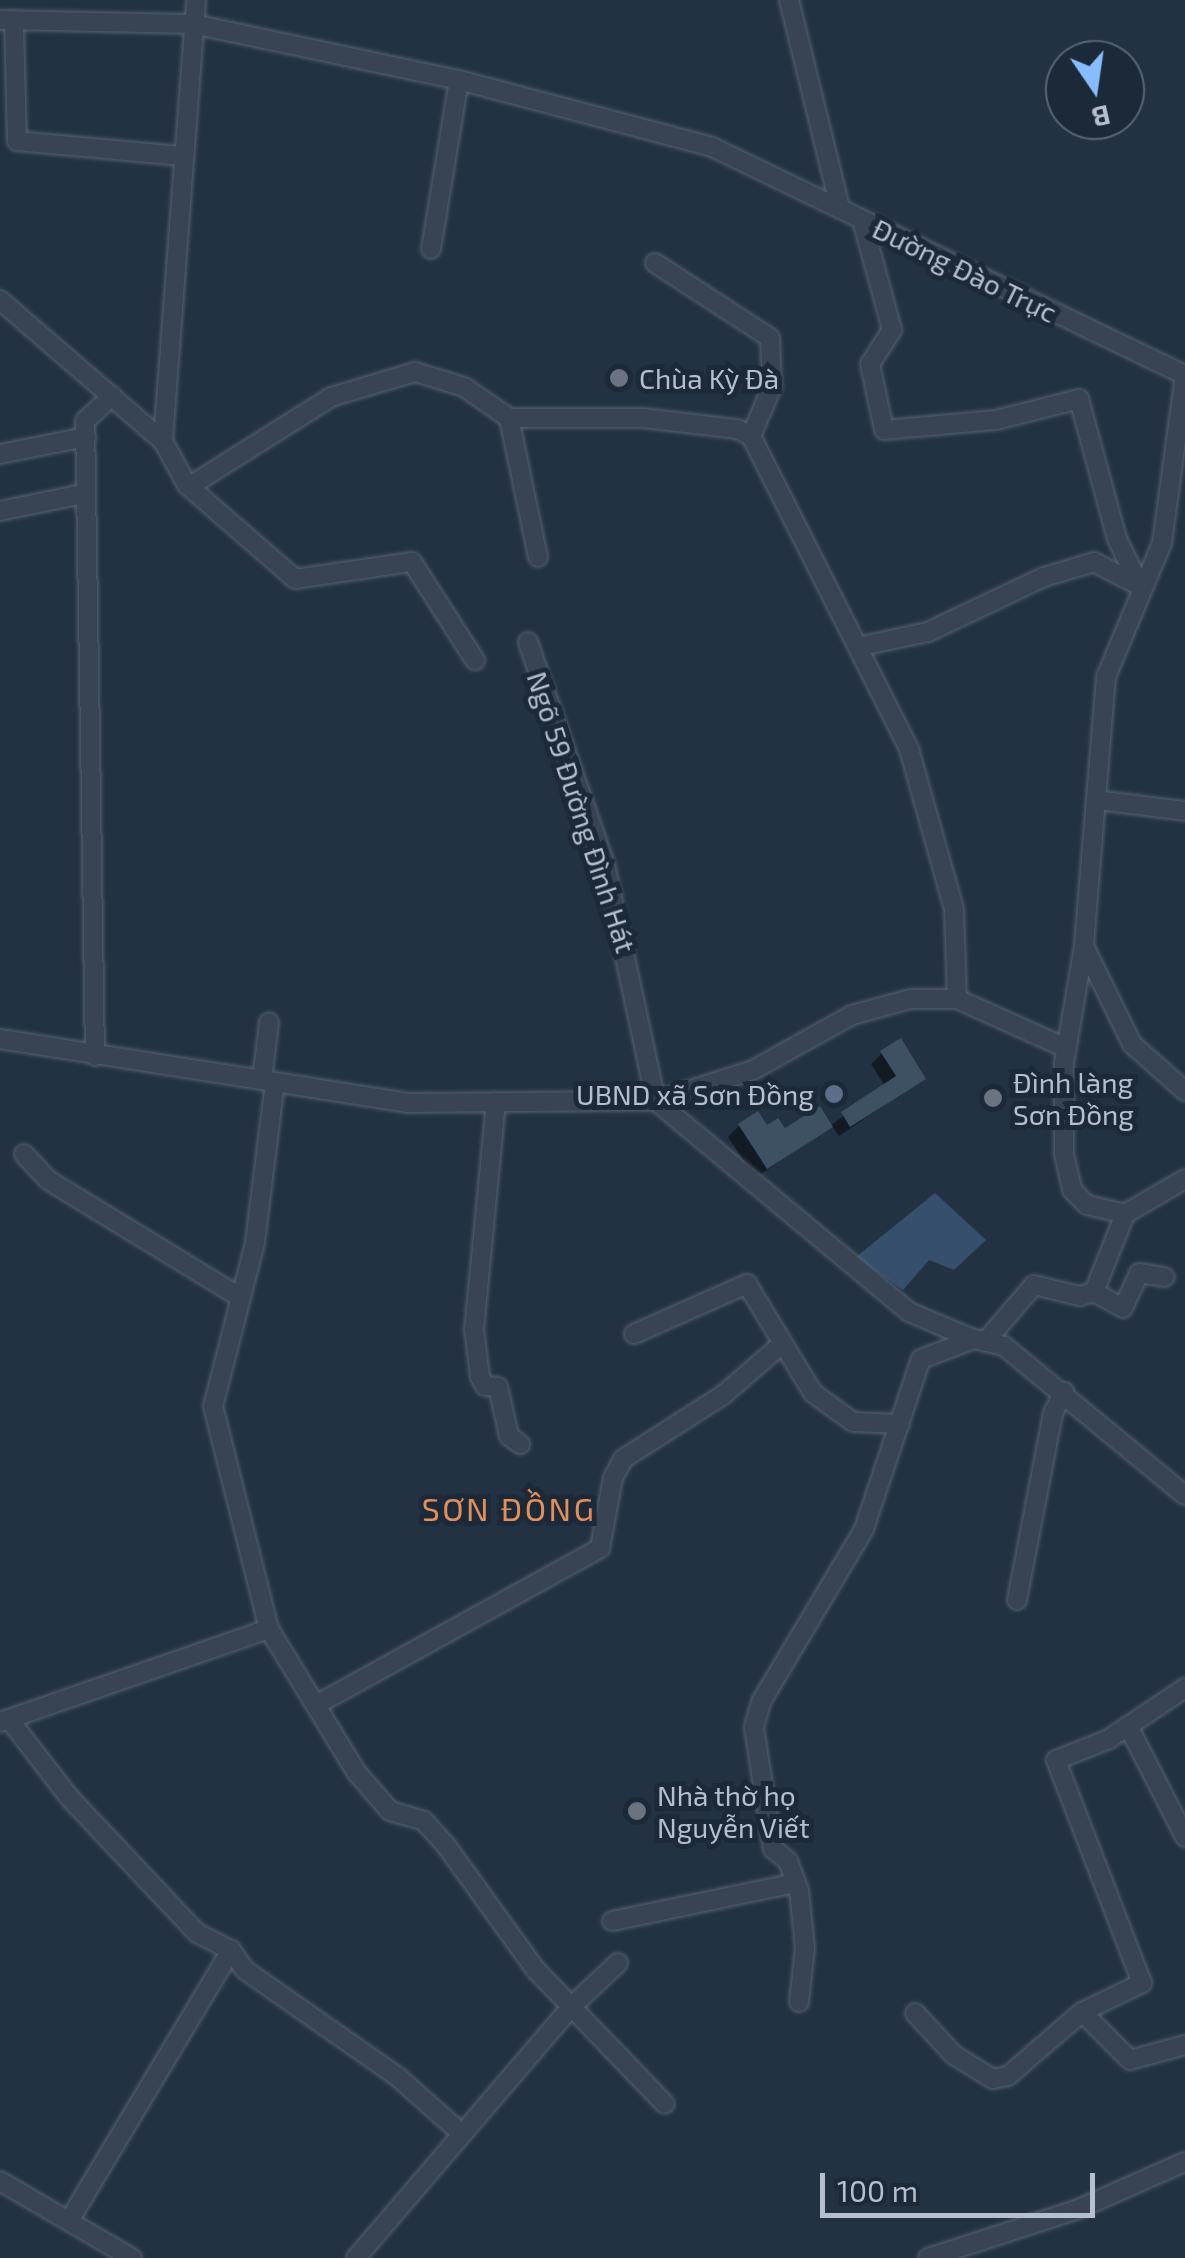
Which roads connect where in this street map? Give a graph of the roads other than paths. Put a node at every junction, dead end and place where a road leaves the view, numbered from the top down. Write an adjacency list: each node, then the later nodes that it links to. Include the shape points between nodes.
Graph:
1 (196, 0): 4 (street)
2 (789, 0): 7 (street)
3 (7, 20): 4 (street, Đường Đào Trực); 6 (street, via 17,141)
4 (193, 24): 5 (street, Đường Đào Trực); 6 (street)
5 (459, 80): 7 (street, Đường Đào Trực, via 712,147); 9 (street)
6 (184, 156): 17 (street)
7 (840, 208): 8 (street, Đường Đào Trực)
8 (862, 220): 12 (street, Đường Đào Trực); 23 (street, via 892,330 870,364 884,430 996,420 1079,399 1117,539)
9 (432, 249)
10 (654, 263): 16 (street, via 770,338 772,387)
11 (0, 300): 13 (street)
12 (1185, 375): 23 (street, Đường Đào Trực, via 1162,543)
13 (112, 396): 15 (street, via 85,421); 17 (street)
14 (509, 418): 16 (street, via 643,418 737,428); 19 (street, via 464,386 415,372 331,397); 22 (street)
15 (86, 436): 18 (street); 20 (street)
16 (751, 436): 25 (street, via 762,448 770,485)
17 (163, 441): 19 (street, via 173,468)
18 (0, 454)
19 (193, 484): 26 (street, via 295,579 412,562)
20 (83, 494): 21 (street); 34 (street)
21 (0, 510)
22 (538, 557)
23 (1140, 586): 25 (street, via 1094,562 1044,576 928,632); 27 (street, Đường Đào Trực, via 1106,678)
24 (528, 642): 37 (street, Ngõ 59 Đường Đình Hát, via 605,864)
25 (862, 646): 30 (street, via 922,788 954,910)
26 (475, 660)
27 (1096, 800): 28 (street); 29 (street, Đường Đào Trực)
28 (1185, 811)
29 (1084, 946): 33 (street, Đường Đào Trực); 36 (street, via 1132,1044)
30 (956, 999): 33 (street); 37 (street, via 869,1008 754,1070)
31 (269, 1022): 35 (street)
32 (0, 1039): 34 (street)
33 (1066, 1048): 41 (street, Đường Đào Trực, via 1064,1154 1072,1190 1087,1205)
34 (94, 1056): 35 (street)
35 (269, 1081): 38 (street, via 407,1103); 44 (street, via 256,1243)
36 (1185, 1091)
37 (656, 1101): 38 (street); 46 (street, via 908,1312)
38 (496, 1102): 50 (street, via 474,1329 480,1376 485,1386 498,1387 510,1436)
39 (24, 1154): 44 (street, via 48,1180)
40 (1185, 1179): 41 (street)
41 (1125, 1214): 43 (street)
42 (1165, 1278): 43 (street, via 1140,1272 1123,1308)
43 (1094, 1292): 46 (street, via 1080,1296 1034,1285)
44 (241, 1298): 53 (street, via 212,1406)
45 (634, 1334): 47 (street, via 747,1284)
46 (980, 1340): 48 (street, via 1004,1346); 49 (street, via 921,1359)
47 (782, 1344): 49 (street, via 814,1393 853,1422); 55 (street, via 723,1394 623,1459 600,1548)
48 (1064, 1392): 51 (street); 52 (street, via 1052,1413)
49 (900, 1424): 59 (street, via 864,1529 761,1702 754,1727 774,1849 788,1861)
50 (520, 1444)
51 (1185, 1496)
52 (1017, 1600)
53 (269, 1629): 55 (street); 56 (street)
54 (1185, 1688): 57 (street)
55 (316, 1704): 64 (street, via 357,1773 390,1811 424,1821 445,1844)
56 (4, 1720): 61 (street, via 197,1933)
57 (1128, 1726): 58 (street); 66 (street, via 1056,1760 1142,1983)
58 (1185, 1837)
59 (796, 1883): 60 (street); 63 (street, via 805,1948)
60 (612, 1921)
61 (231, 1950): 69 (street, via 245,1970 399,2078); 72 (street)
62 (618, 1963): 64 (street)
63 (799, 2002)
64 (570, 2008): 68 (street); 69 (street)
65 (915, 2012): 66 (street, via 954,2055 994,2079)
66 (1082, 2012): 67 (street, via 1130,2060)
67 (1185, 2044)
68 (665, 2104)
69 (462, 2134): 74 (street)
70 (1185, 2162): 75 (street, via 1076,2210)
71 (0, 2181): 72 (street)
72 (69, 2221): 73 (street)
73 (132, 2258)
74 (356, 2258)
75 (928, 2258)

